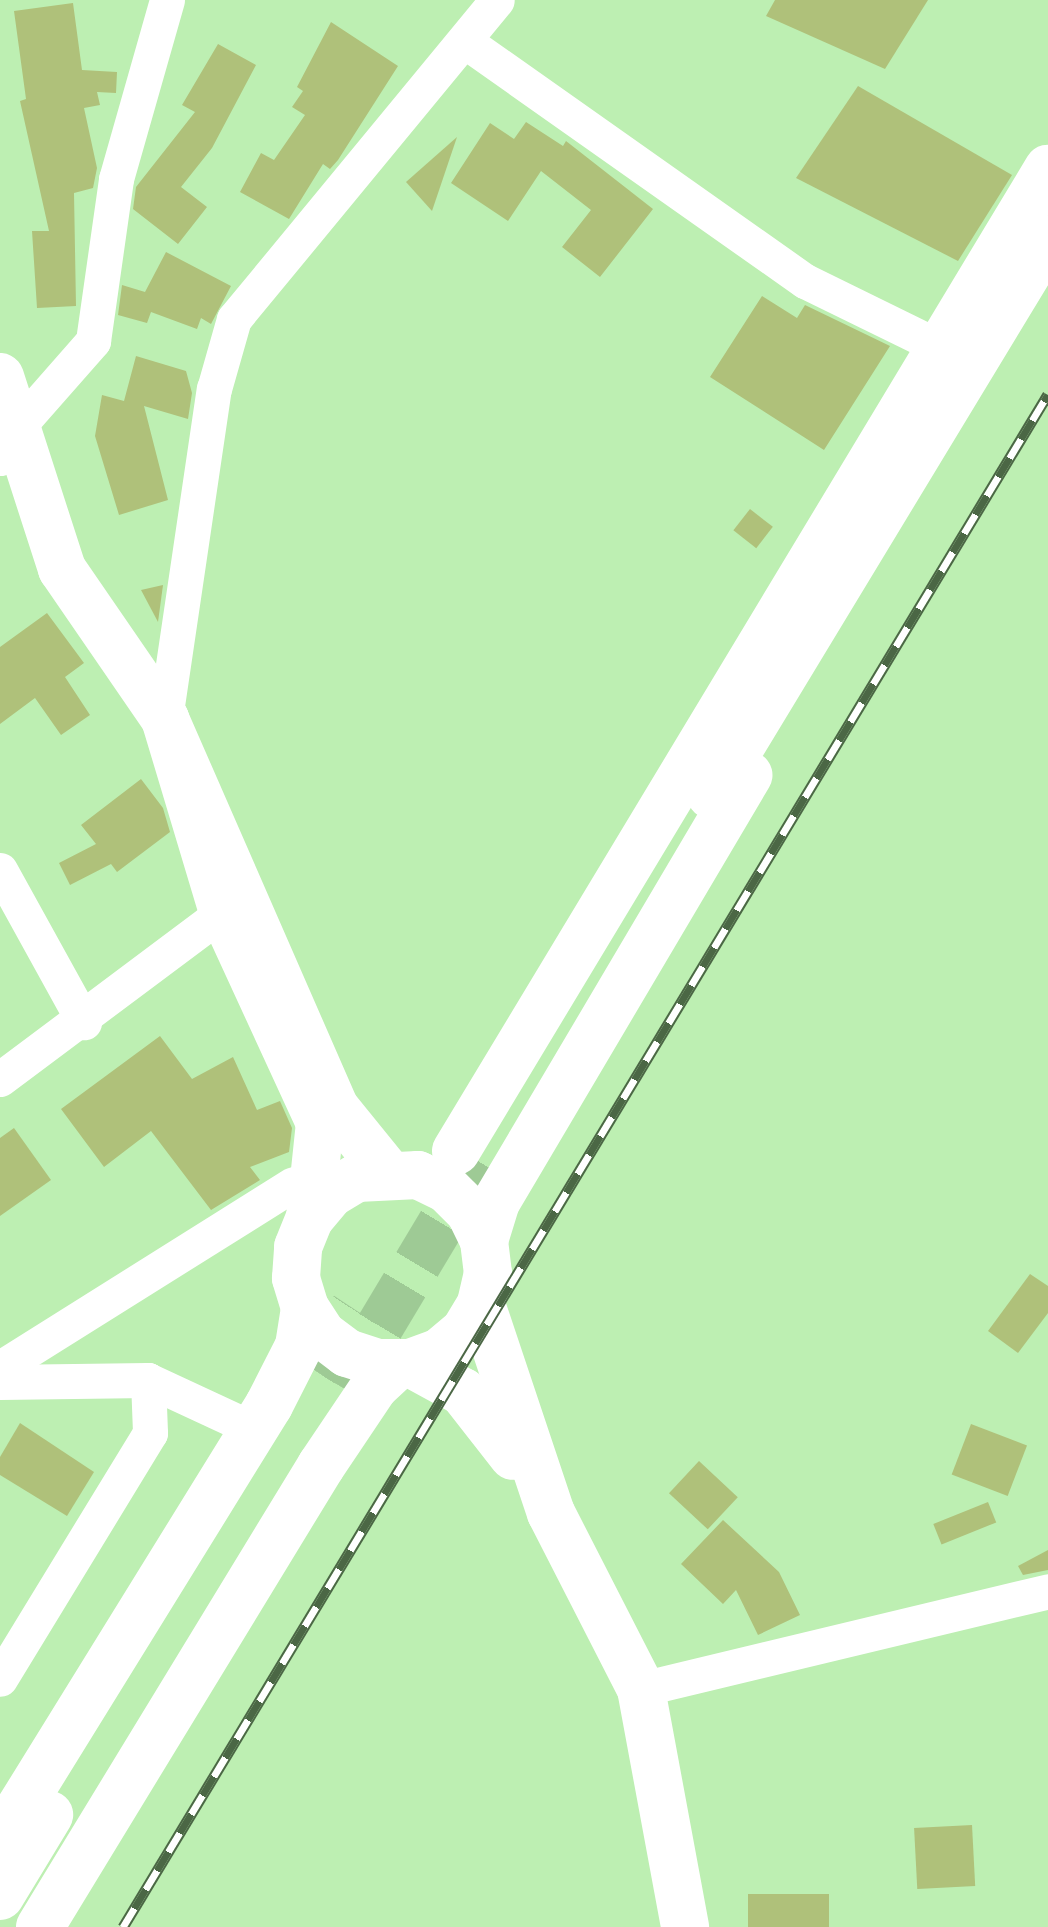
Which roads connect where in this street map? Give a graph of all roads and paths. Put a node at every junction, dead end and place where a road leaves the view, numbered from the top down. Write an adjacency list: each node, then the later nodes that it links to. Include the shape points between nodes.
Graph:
1 (167, 0): 8 (street, via 116,179 93,341)
2 (497, 0): 3 (street)
3 (466, 42): 6 (street, via 805,281); 9 (street, via 234,319 214,389)
4 (1048, 169): 6 (main road)
5 (1048, 239): 6 (main road)
6 (957, 355): 15 (main road); 16 (main road, via 866,448 536,983 451,1109); 18 (main road, via 829,641 570,1073 496,1202)
7 (0, 378): 8 (main road)
8 (7, 445): 9 (main road, via 62,569)
9 (165, 719): 11 (main road); 12 (main road)
10 (0, 870): 13 (street)
11 (223, 912): 12 (main road); 13 (street)
12 (260, 966): 16 (main road, via 335,1108); 17 (main road, via 320,1123)
13 (84, 1022): 14 (street)
14 (0, 1079)
15 (467, 1156)
16 (393, 1172): 17 (main road); 18 (main road, via 447,1189 470,1212)
17 (301, 1201): 20 (main road, via 297,1262); 22 (street)
18 (484, 1240): 19 (main road, via 488,1273)
19 (482, 1304): 21 (main road, via 440,1352); 26 (main road)
20 (305, 1308): 21 (main road, via 322,1334 347,1353); 25 (main road, via 298,1346)
21 (405, 1363): 26 (main road, via 463,1392); 33 (main road, via 374,1387 321,1466)
22 (0, 1368)
23 (148, 1380): 24 (street); 25 (street); 28 (street, via 150,1434)
24 (0, 1382)
25 (252, 1412): 30 (main road)
26 (551, 1513): 29 (main road)
27 (1048, 1591): 29 (street)
28 (0, 1679)
29 (641, 1689): 34 (main road)
30 (0, 1840)
31 (0, 1896): 32 (main road, via 329,1379)
32 (6, 1927)
33 (40, 1927)
34 (686, 1927)

